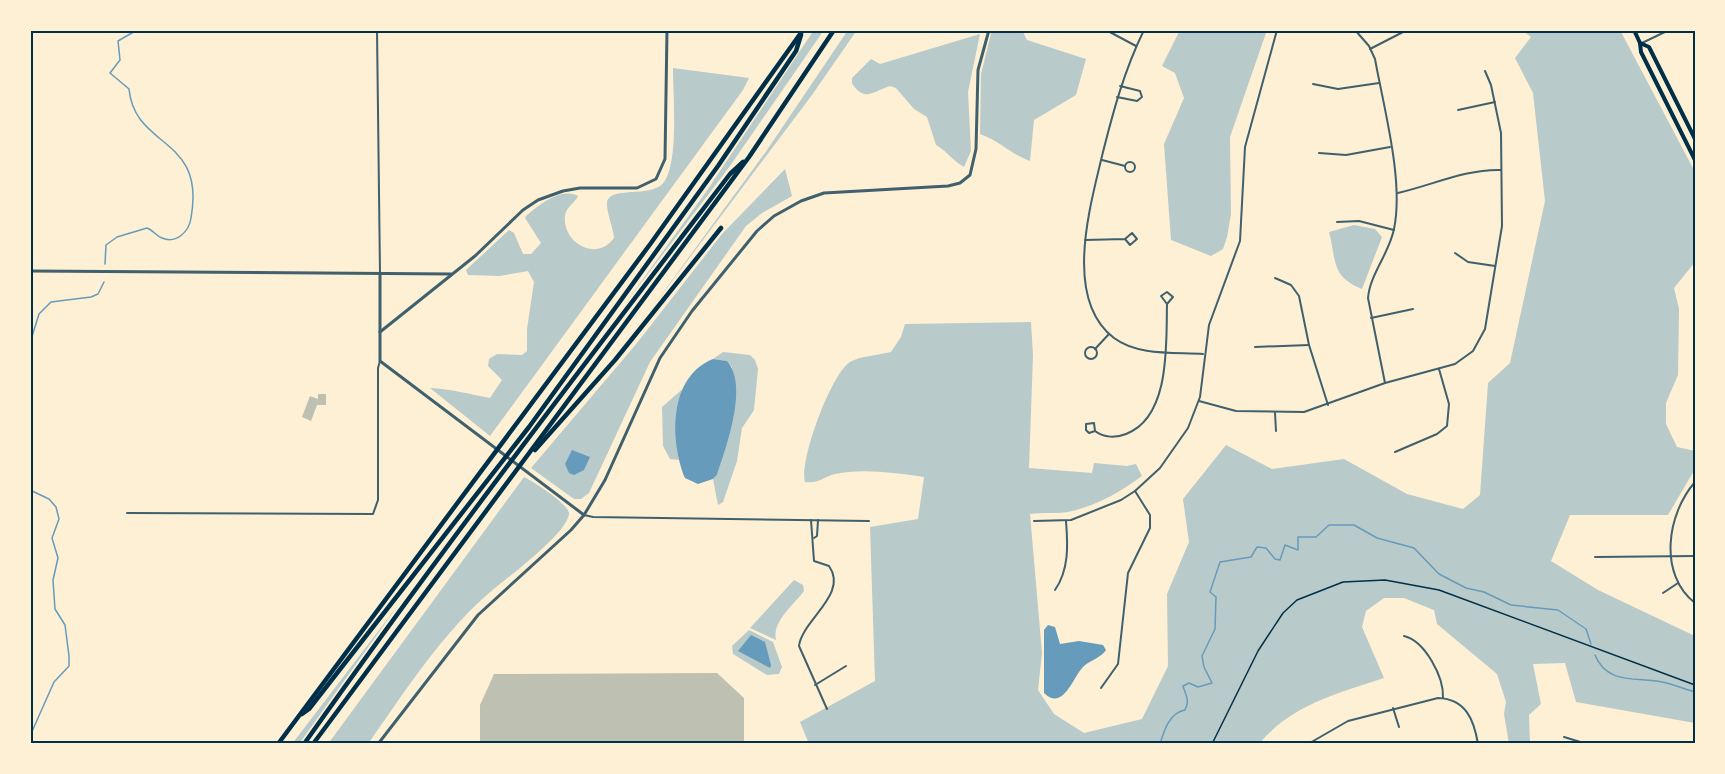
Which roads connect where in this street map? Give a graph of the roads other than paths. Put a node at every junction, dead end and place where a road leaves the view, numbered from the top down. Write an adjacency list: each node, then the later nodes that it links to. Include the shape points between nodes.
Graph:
1 (377, 30): 41 (street)
2 (667, 30): 42 (street, via 665,159 656,179 642,187 563,191 535,202)
3 (834, 30): 27 (highway)
4 (989, 30): 67 (street, via 978,70 976,149 970,175 948,186 824,193 774,216 756,231 660,358 605,480)
5 (1092, 30): 6 (street)
6 (1106, 30): 15 (street)
7 (1144, 30): 15 (street)
8 (1277, 30): 53 (street, via 1245,147 1240,241 1213,310)
9 (1355, 30): 16 (street)
10 (1634, 30): 14 (main road)
11 (1669, 30): 14 (street)
12 (802, 31): 88 (highway, via 651,243); 88 (highway, via 796,51 585,351 406,586 309,709)
13 (1405, 31): 16 (street)
14 (1640, 43): 24 (main road, via 1649,47); 29 (main road)
15 (1136, 46): 20 (street)
16 (1370, 49): 18 (street)
17 (1485, 71): 22 (street)
18 (1379, 83): 19 (street, via 1338,89); 25 (street)
19 (1313, 84)
20 (1120, 86): 21 (street); 21 (street, via 1140,91 1142,97 1137,101)
21 (1117, 97): 28 (street)
22 (1495, 102): 23 (street); 31 (street)
23 (1458, 110)
24 (1695, 139)
25 (1390, 147): 26 (street, via 1346,155); 32 (street)
26 (1319, 153)
27 (749, 157): 63 (highway); 92 (highway, via 730,174 541,420)
28 (1101, 160): 30 (street); 37 (street)
29 (1695, 160)
30 (1125, 166)
31 (1502, 170): 32 (street, via 1466,172); 39 (street, via 1502,226)
32 (1398, 193): 35 (street)
33 (1337, 222): 35 (street, via 1359,221)
34 (720, 228): 63 (highway, via 615,360)
35 (1394, 230): 46 (street, via 1370,286)
36 (1125, 239): 37 (street)
37 (1085, 240): 48 (street, via 1087,296)
38 (1455, 253): 39 (street, via 1467,262)
39 (1495, 266): 55 (street, via 1482,338 1468,356)
40 (30, 272): 41 (street)
41 (380, 273): 42 (street); 47 (street)
42 (453, 274): 47 (street)
43 (1275, 278): 49 (street, via 1298,293)
44 (1167, 303): 52 (street)
45 (1413, 309): 46 (street)
46 (1371, 318): 56 (street)
47 (380, 332): 54 (street)
48 (1109, 334): 51 (street); 52 (street, via 1129,345)
49 (1309, 345): 50 (street); 58 (street)
50 (1255, 347)
51 (1095, 349)
52 (1165, 351): 53 (street); 60 (street, via 1161,387 1142,424 1120,436)
53 (1204, 354): 57 (street)
54 (380, 361): 66 (street, via 375,513); 67 (street)
55 (1438, 369): 56 (street); 62 (street, via 1450,408 1448,422 1443,431)
56 (1385, 383): 58 (street)
57 (1199, 401): 59 (street, via 1236,411); 65 (street, via 1175,450)
58 (1328, 405): 59 (street, via 1304,412)
59 (1275, 413): 61 (street)
60 (1095, 431)
61 (1276, 431)
62 (1395, 452)
63 (516, 473): 93 (highway)
64 (1695, 482): 74 (street, via 1675,516)
65 (1135, 491): 72 (street, via 1112,505); 84 (street, via 1150,515 1150,528 1129,569 1118,664)
66 (127, 513)
67 (584, 514): 68 (street); 94 (street, via 478,615)
68 (811, 520): 69 (street); 73 (street)
69 (818, 520): 70 (street); 73 (street)
70 (869, 521)
71 (1034, 521): 72 (street)
72 (1066, 521): 78 (street, via 1066,561 1063,579)
73 (814, 538): 83 (street, via 814,561 832,570 834,587 800,640 801,654)
74 (1671, 555): 75 (street); 76 (street); 77 (street)
75 (1595, 556)
76 (1695, 556)
77 (1678, 583): 79 (street); 80 (street)
78 (1055, 590)
79 (1663, 593)
80 (1695, 603)
81 (1404, 636): 85 (street, via 1413,640 1437,669)
82 (846, 666): 83 (street)
83 (815, 685): 87 (street)
84 (1101, 688)
85 (1443, 698): 86 (street); 96 (street, via 1456,702 1467,712)
86 (1393, 708): 89 (street); 95 (street, via 1340,724)
87 (827, 709)
88 (297, 717): 91 (highway)
89 (1398, 727)
90 (1564, 737): 97 (street)
91 (278, 744)
92 (304, 744)
93 (313, 744)
94 (378, 744)
95 (1308, 744)
96 (1478, 744)
97 (1587, 744)

